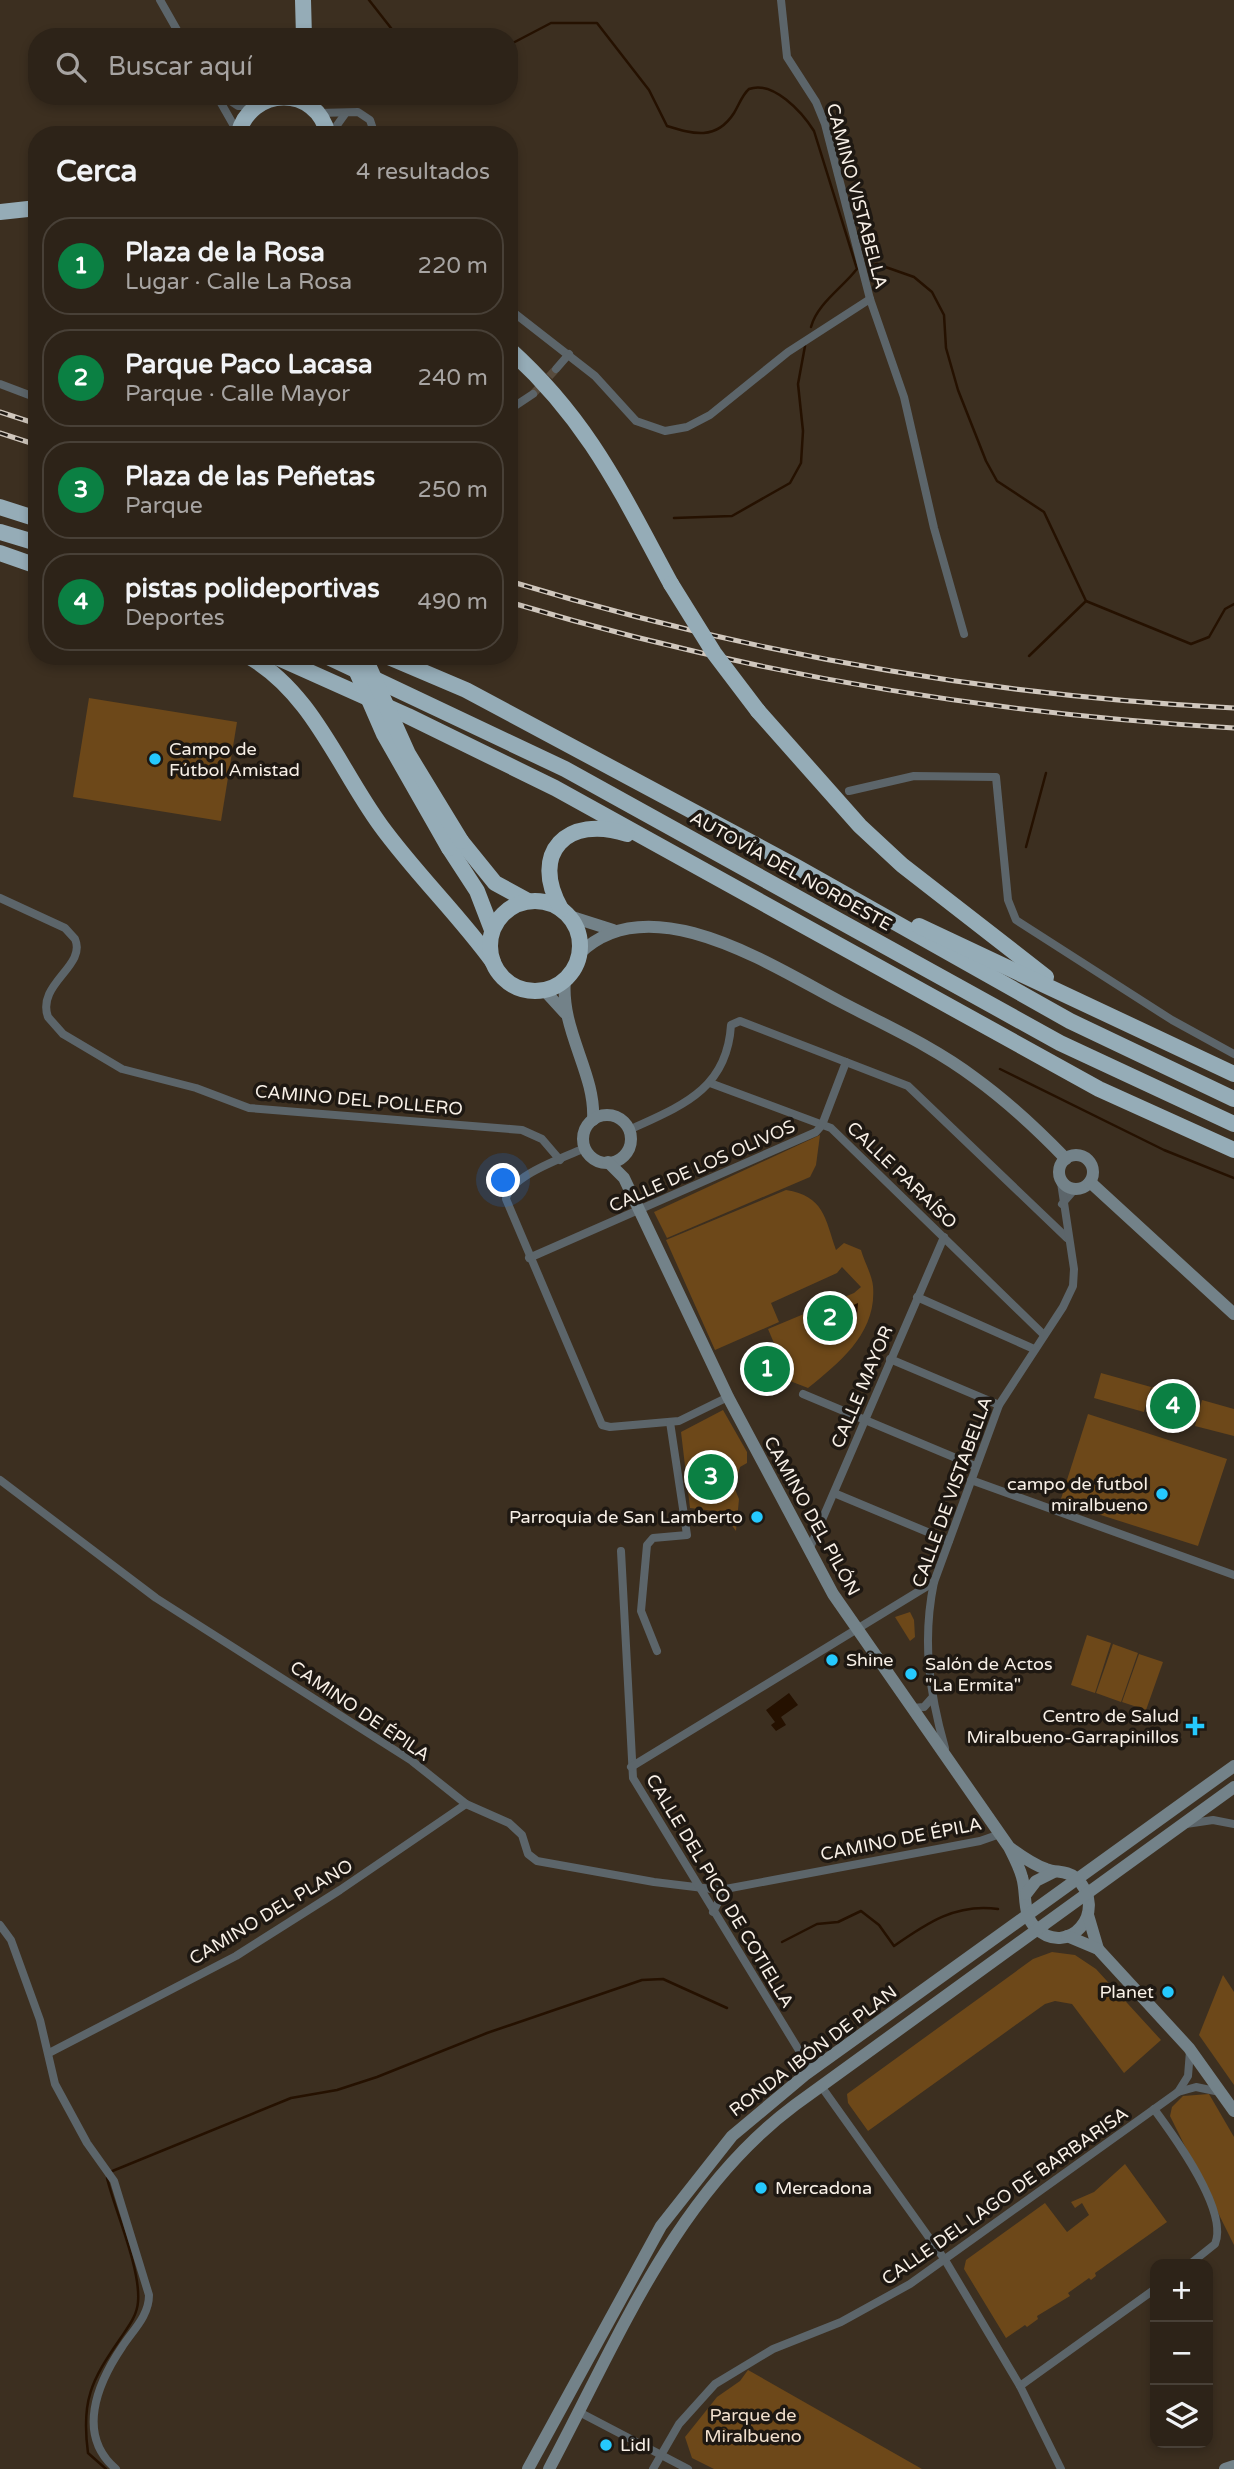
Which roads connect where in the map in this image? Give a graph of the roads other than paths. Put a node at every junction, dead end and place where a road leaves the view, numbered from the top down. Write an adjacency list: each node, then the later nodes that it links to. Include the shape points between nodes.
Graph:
1 (160, 0): 4 (street)
2 (303, 0): 5 (highway)
3 (781, 0): 18 (street, CAMINO VISTABELLA, via 787,57 825,124)
4 (176, 28)
5 (304, 28)
6 (222, 105): 11 (street)
7 (237, 105): 8 (street)
8 (254, 106): 12 (highway)
9 (315, 106): 10 (street); 13 (highway)
10 (345, 114): 14 (street); 15 (street, via 365,115)
11 (234, 126)
12 (243, 126)
13 (325, 126)
14 (336, 126)
15 (372, 126)
16 (28, 209): 17 (highway)
17 (0, 212)
18 (870, 299): 20 (street, CAMINO VISTABELLA, via 788,352 709,415 678,430 655,429 636,421); 33 (street, via 904,397)
19 (518, 316): 20 (street, CAMINO VISTABELLA)
20 (569, 354): 22 (street)
21 (518, 358): 53 (highway, bridge, via 559,398 593,442 671,584 758,712 860,826 902,865)
22 (556, 369)
23 (0, 384): 24 (street)
24 (28, 394)
25 (533, 394): 26 (street)
26 (518, 404)
27 (0, 507): 28 (highway)
28 (28, 516)
29 (0, 532): 30 (highway)
30 (28, 540)
31 (0, 553): 32 (highway)
32 (28, 563)
33 (964, 634)
34 (262, 665): 50 (highway, via 300,702 382,828)
35 (294, 665): 42 (highway, via 555,788)
36 (345, 665): 61 (highway, AUTOVÍA DEL NORDESTE, via 565,769 1060,1043)
37 (354, 665): 41 (highway, bridge, via 384,734)
38 (368, 665): 41 (highway, bridge)
39 (407, 665): 43 (highway, AUTOVÍA DEL NORDESTE, via 466,690)
40 (849, 791): 55 (street, via 914,776 996,777 1013,915 1103,977)
41 (455, 844): 45 (highway, via 495,883); 47 (highway)
42 (671, 853): 46 (highway, via 613,830 591,828 568,836 556,845 548,867 551,890); 65 (highway, via 1098,1089)
43 (795, 866): 53 (highway, via 810,866 927,930); 59 (highway, AUTOVÍA DEL NORDESTE, via 1057,1014)
44 (0, 898): 68 (street, CAMINO DEL POLLERO, via 71,933 78,950 47,997 48,1017 63,1034 122,1069 258,1110 522,1130 542,1139)
45 (528, 901): 46 (highway, via 546,902); 47 (highway, via 504,913)
46 (565, 913): 48 (street); 49 (highway, via 577,930)
47 (492, 930): 50 (highway)
48 (613, 930): 49 (street); 67 (street, via 656,928 694,933 775,967 960,1067)
49 (579, 954): 51 (highway)
50 (493, 962): 52 (highway, via 514,986)
51 (565, 979): 52 (highway); 54 (street)
52 (544, 990): 54 (street)
53 (1082, 1002): 57 (highway)
54 (565, 1013): 60 (street)
55 (1234, 1054)
56 (845, 1062): 58 (street, via 740,1021 731,1025 728,1051); 62 (street, CALLE DE LOS OLIVOS); 77 (street, via 908,1086)
57 (1234, 1074)
58 (710, 1083): 62 (street, CALLE PARAÍSO); 63 (street, via 674,1109)
59 (1234, 1099)
60 (599, 1117): 63 (street, via 619,1118); 64 (street, via 585,1129)
61 (1234, 1124)
62 (822, 1125): 75 (street, CALLE DE LOS OLIVOS, via 808,1136); 76 (street, CALLE PARAÍSO, via 834,1130)
63 (629, 1130): 66 (street, via 630,1146)
64 (586, 1148): 68 (street); 69 (street, via 592,1157)
65 (1234, 1150)
66 (624, 1156): 69 (street); 71 (street, CAMINO DEL PILÓN)
67 (1066, 1159): 70 (street); 72 (street, via 1076,1155 1087,1159 1093,1171)
68 (560, 1160): 78 (street, via 518,1180 508,1190 506,1205)
69 (608, 1162): 71 (street, CAMINO DEL PILÓN)
70 (1060, 1176): 73 (street); 74 (street, CALLE DE VISTABELLA)
71 (624, 1178): 75 (street, CAMINO DEL PILÓN)
72 (1090, 1182): 73 (street); 80 (street)
73 (1075, 1189): 74 (street)
74 (1062, 1204): 77 (street, CALLE DE VISTABELLA)
75 (639, 1211): 78 (street, CALLE DE LOS OLIVOS); 85 (street, CAMINO DEL PILÓN)
76 (944, 1237): 79 (street, CALLE MAYOR); 81 (street, CALLE PARAÍSO)
77 (1067, 1238): 81 (street, CALLE DE VISTABELLA, via 1073,1286)
78 (529, 1258): 88 (street, via 602,1425)
79 (917, 1297): 82 (street); 83 (street, CALLE MAYOR)
80 (1234, 1314)
81 (1044, 1335): 82 (street, CALLE DE VISTABELLA)
82 (1034, 1349): 86 (street, CALLE DE VISTABELLA)
83 (890, 1359): 86 (street); 87 (street, CALLE MAYOR)
84 (803, 1394): 87 (street)
85 (728, 1397): 88 (street); 94 (street, CAMINO DEL PILÓN)
86 (999, 1405): 89 (street, CALLE DE VISTABELLA)
87 (865, 1419): 89 (street); 92 (street, CALLE MAYOR)
88 (670, 1422): 101 (street, via 687,1535 653,1538 646,1545 641,1611)
89 (975, 1466): 91 (street, CALLE DE VISTABELLA)
90 (0, 1480): 108 (street, CAMINO DE ÉPILA, via 156,1598 412,1761)
91 (971, 1480): 93 (street, CALLE DE VISTABELLA); 96 (street)
92 (834, 1493): 93 (street); 94 (street, CALLE MAYOR)
93 (949, 1541): 97 (street, CALLE DE VISTABELLA)
94 (809, 1550): 100 (street, CAMINO DEL PILÓN)
95 (621, 1551): 106 (street, CALLE DEL PICO DE COTIELLA)
96 (1234, 1575)
97 (934, 1582): 98 (street); 99 (street, CALLE DE VISTABELLA)
98 (919, 1592): 99 (street, CALLE DE VISTABELLA); 100 (street)
99 (930, 1603): 102 (street, CALLE DE VISTABELLA, via 926,1653)
100 (857, 1630): 103 (street, CAMINO DEL PILÓN); 106 (street)
101 (657, 1651)
102 (932, 1698): 103 (street, via 924,1707); 104 (street, CALLE DE VISTABELLA)
103 (913, 1708): 104 (street, CAMINO DEL PILÓN)
104 (946, 1755): 111 (street, CAMINO DEL PILÓN)
105 (1234, 1766): 114 (street, RONDA IBÓN DE PLAN)
106 (631, 1767): 115 (street, CALLE DEL PICO DE COTIELLA, via 637,1786)
107 (1234, 1787): 109 (street, RONDA IBÓN DE PLAN)
108 (466, 1804): 115 (street, CAMINO DE ÉPILA, via 515,1827 530,1857 537,1861); 127 (street, CAMINO DEL PLANO, via 236,1956)
109 (1184, 1824): 110 (street, via 1213,1820); 118 (street, RONDA IBÓN DE PLAN)
110 (1234, 1824)
111 (1000, 1834): 112 (street, CAMINO DEL PILÓN); 116 (street, CAMINO DE ÉPILA)
112 (1009, 1847): 113 (street, CAMINO DEL PILÓN); 117 (street, CAMINO DEL PILÓN)
113 (1054, 1872): 114 (street, CAMINO DEL PILÓN); 117 (street, via 1040,1877)
114 (1076, 1879): 118 (street); 120 (street, RONDA IBÓN DE PLAN)
115 (698, 1889): 116 (street, CAMINO DE ÉPILA); 119 (street, CALLE DEL PICO DE COTIELLA)
116 (725, 1889): 119 (street)
117 (1026, 1894): 120 (street, CAMINO DEL PILÓN)
118 (1087, 1894): 121 (street); 123 (street, RONDA IBÓN DE PLAN)
119 (713, 1912): 128 (street, CALLE DEL PICO DE COTIELLA)
120 (1027, 1914): 123 (street, CAMINO DEL PILÓN); 128 (street, RONDA IBÓN DE PLAN)
121 (1088, 1915): 124 (street, via 1082,1927); 125 (street)
122 (0, 1926): 127 (street, via 11,1940)
123 (1037, 1930): 124 (street, via 1049,1937); 129 (street, RONDA IBÓN DE PLAN)
124 (1067, 1936): 125 (street)
125 (1098, 1949): 126 (street)
126 (1189, 2048): 130 (street, via 1190,2071); 131 (street)
127 (49, 2053): 141 (street, via 55,2084 109,2173 149,2295 145,2314 113,2361 95,2402 95,2440)
128 (811, 2070): 142 (street, RONDA IBÓN DE PLAN, via 732,2136 679,2200 641,2258)
129 (821, 2086): 135 (street); 138 (street, RONDA IBÓN DE PLAN, via 747,2145 697,2204 643,2289)
130 (1178, 2092): 131 (street, via 1196,2087); 132 (street, CALLE DEL LAGO DE BARBARISA)
131 (1222, 2092): 133 (street)
132 (1154, 2109): 134 (street, via 1189,2161 1219,2228 1215,2244); 135 (street, CALLE DEL LAGO DE BARBARISA)
133 (1234, 2111)
134 (1196, 2259)
135 (945, 2260): 137 (street); 139 (street, CALLE DEL LAGO DE BARBARISA, via 880,2302 732,2372 694,2405)
136 (1150, 2293): 137 (street)
137 (1020, 2386): 146 (street)
138 (579, 2412): 139 (street); 143 (street, RONDA IBÓN DE PLAN)
139 (660, 2454): 144 (street, CALLE DEL LAGO DE BARBARISA); 145 (street)
140 (1234, 2466): 147 (street)
141 (116, 2469)
142 (528, 2469)
143 (549, 2469)
144 (653, 2469)
145 (688, 2469)
146 (1061, 2469)
147 (1225, 2469)

